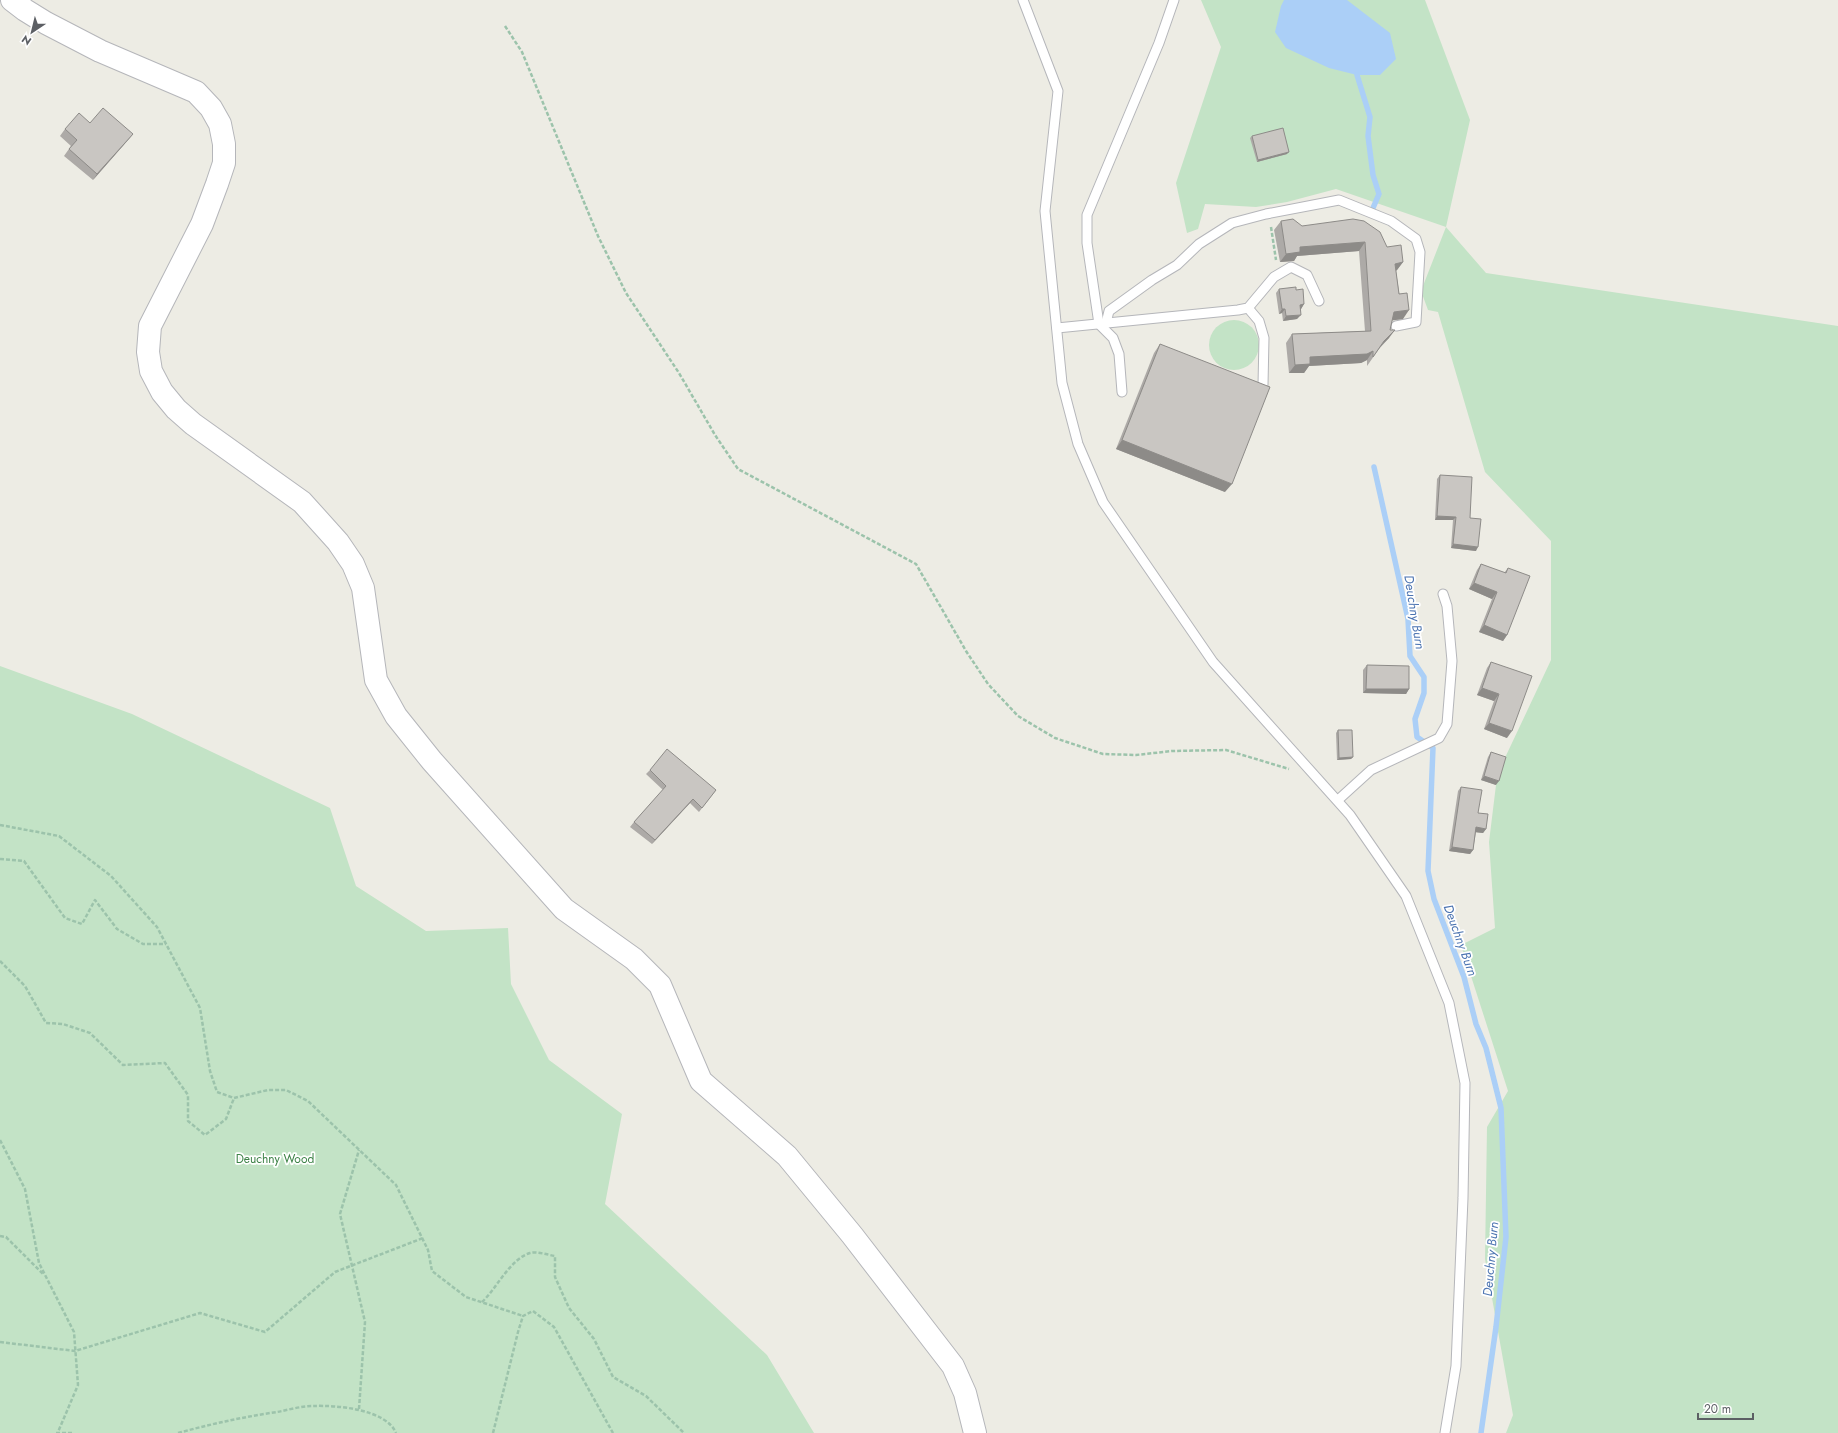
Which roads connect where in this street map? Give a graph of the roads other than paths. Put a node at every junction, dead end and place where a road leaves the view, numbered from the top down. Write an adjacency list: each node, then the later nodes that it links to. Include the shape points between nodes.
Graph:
1 (12, 0): 13 (street, via 41,20 100,51 196,92 211,108 220,124 224,163 202,224 150,326 148,352 151,371 162,392 193,424 302,502 338,542 353,564 363,588 376,680 396,716 432,761 564,909 634,959 660,985 701,1081 787,1156 852,1235 953,1366 965,1393)
2 (1023, 0): 8 (lane, via 1058,91 1045,211)
3 (1174, 0): 6 (lane, via 1159,43 1087,215 1087,243)
4 (1319, 300): 5 (lane, via 1307,274 1292,267 1274,277)
5 (1248, 308): 6 (lane); 9 (lane, via 1259,321 1264,338)
6 (1103, 323): 7 (lane, via 1109,311 1177,265 1199,244 1232,223 1339,200 1391,221 1416,239 1420,252 1416,322); 8 (lane); 10 (lane, via 1113,338 1118,354)
7 (1396, 326)
8 (1057, 328): 12 (lane, via 1062,383 1078,444 1103,502 1213,662)
9 (1264, 385)
10 (1122, 392)
11 (1443, 594): 12 (lane, via 1447,606 1452,661 1447,724 1439,738 1371,770)
12 (1338, 800): 14 (lane, via 1406,896 1449,1003 1465,1083 1456,1366)
13 (975, 1433)
14 (1445, 1433)

